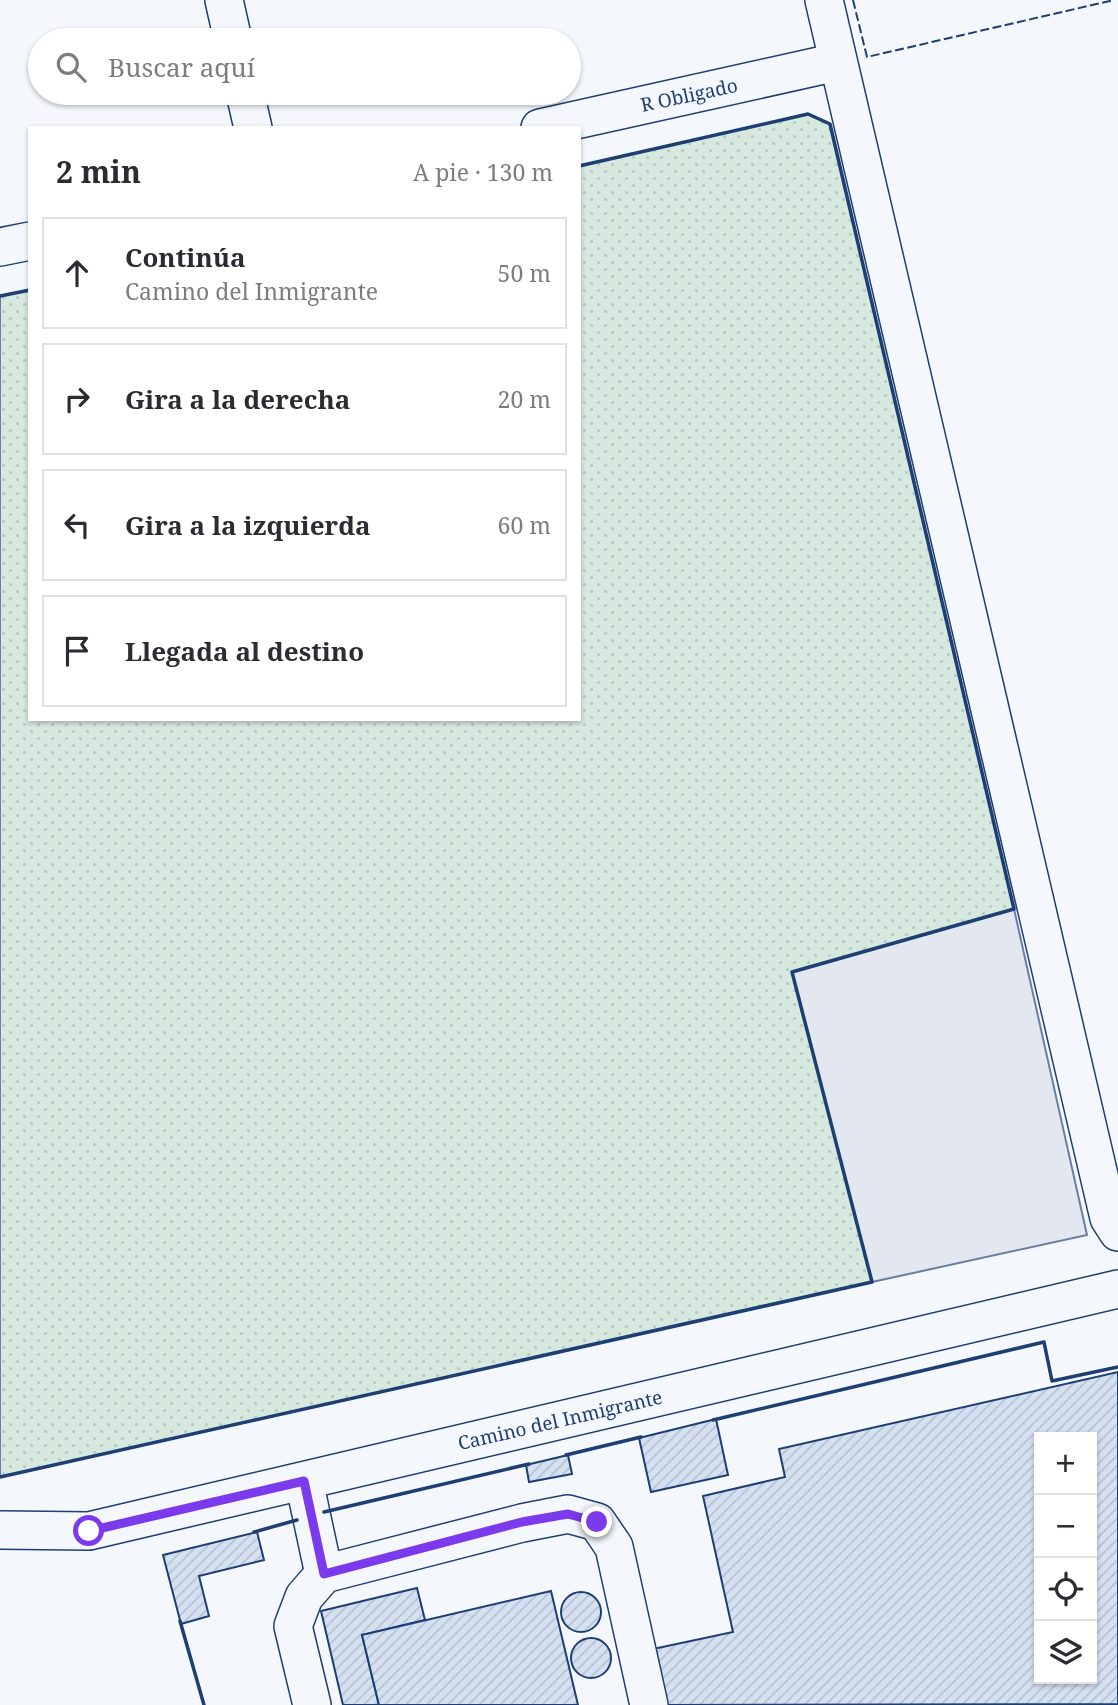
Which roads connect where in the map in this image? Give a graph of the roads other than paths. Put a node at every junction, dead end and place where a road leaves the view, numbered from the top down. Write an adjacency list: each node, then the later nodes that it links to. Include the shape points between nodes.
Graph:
1 (224, 0): 3 (street)
2 (824, 0): 4 (street)
3 (230, 28)
4 (837, 62): 7 (street, R Obligado); 10 (street, via 1109,1218)
5 (248, 105): 6 (street)
6 (253, 126)
7 (549, 126)
8 (28, 241): 9 (street)
9 (0, 247)
10 (1118, 1232)
11 (1118, 1289): 12 (street, Camino del Inmigrante)
12 (304, 1481): 13 (street, Camino del Inmigrante, via 89,1531); 14 (street)
13 (0, 1530)
14 (324, 1574): 15 (street, via 304,1597 293,1626); 16 (street, via 522,1522 568,1514 597,1522 614,1548)
15 (312, 1705)
16 (649, 1705)

